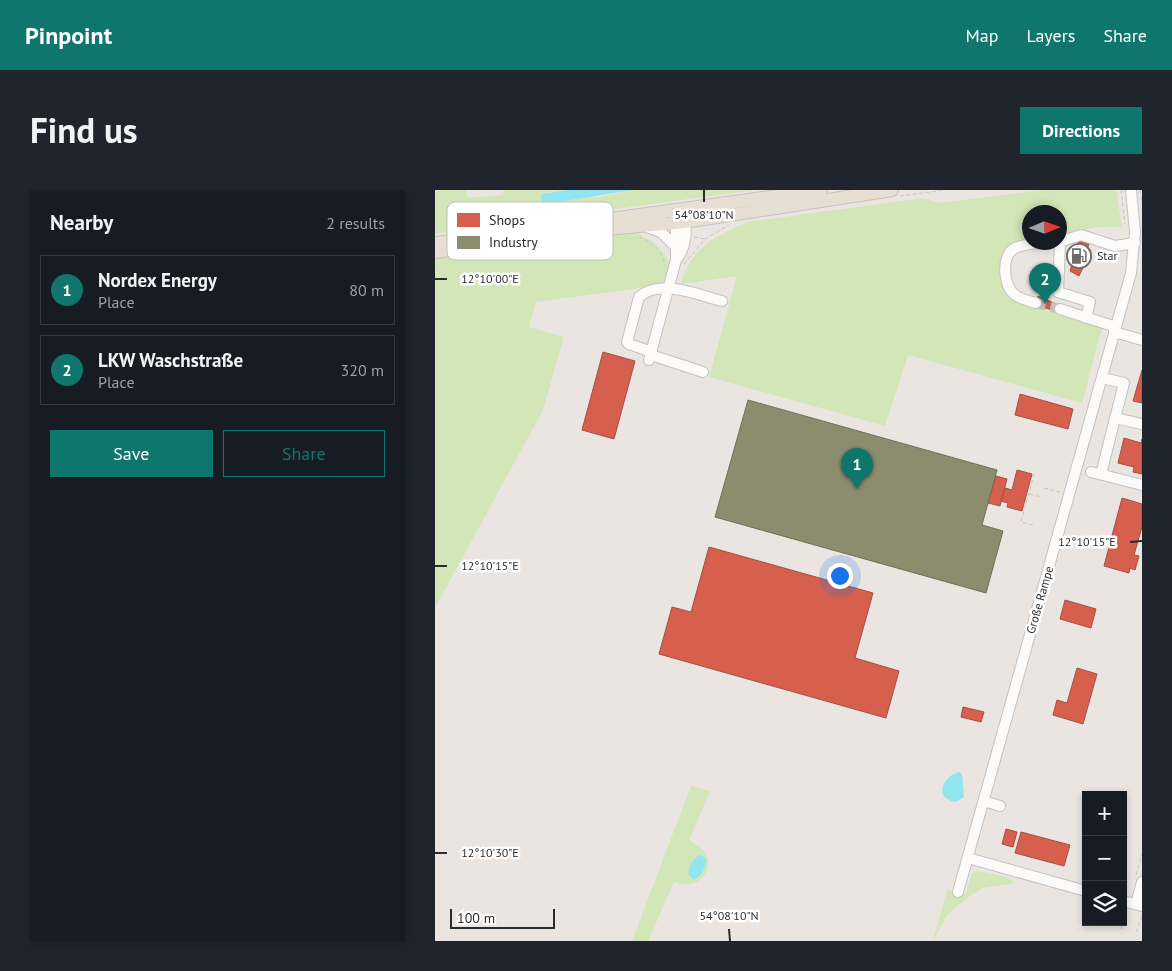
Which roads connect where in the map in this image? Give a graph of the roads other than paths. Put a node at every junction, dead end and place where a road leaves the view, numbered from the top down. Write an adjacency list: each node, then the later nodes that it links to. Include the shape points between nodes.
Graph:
1 (821, 190): 4 (main road)
2 (1131, 190): 9 (street, Große Rampe)
3 (894, 193): 4 (main road)
4 (681, 220): 5 (main road); 7 (main road); 10 (street); 13 (street, via 682,253)
5 (613, 226)
6 (613, 229): 7 (main road)
7 (640, 231): 10 (street, via 661,232)
8 (1067, 239): 9 (street, via 1081,235 1115,246)
9 (1135, 243): 19 (street, Große Rampe, via 1131,273)
10 (675, 246): 13 (street)
11 (1022, 246): 16 (street, via 1009,252 1006,258 1009,288 1012,293)
12 (1059, 250): 18 (street, via 1058,292 1090,302)
13 (676, 262): 14 (street)
14 (671, 282): 15 (street); 21 (street); 21 (street, via 639,297 628,333 629,344)
15 (722, 301)
16 (1036, 303)
17 (1060, 309): 18 (street)
18 (1086, 318): 19 (street)
19 (1115, 330): 20 (street); 23 (street, Große Rampe)
20 (1142, 340)
21 (651, 355): 22 (street)
22 (703, 372)
23 (1102, 378): 24 (street, via 1124,383); 27 (street, Große Rampe)
24 (1115, 418): 25 (street); 26 (street, via 1096,473)
25 (1142, 424)
26 (1142, 485)
27 (984, 801): 28 (street); 29 (street, Große Rampe)
28 (1000, 806)
29 (968, 858): 31 (street); 32 (street, Große Rampe)
30 (1138, 881): 33 (street)
31 (1082, 890)
32 (958, 892)
33 (1139, 905)

